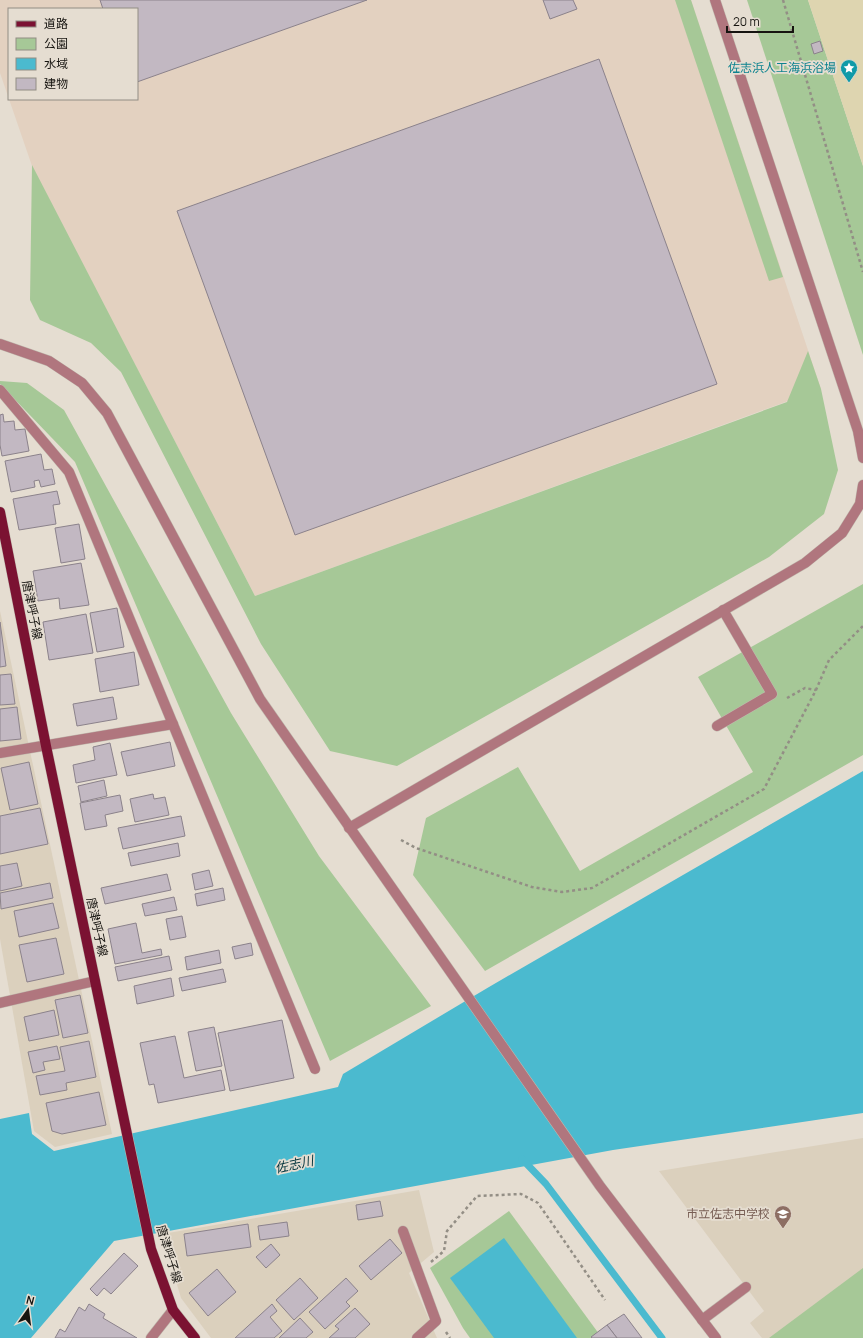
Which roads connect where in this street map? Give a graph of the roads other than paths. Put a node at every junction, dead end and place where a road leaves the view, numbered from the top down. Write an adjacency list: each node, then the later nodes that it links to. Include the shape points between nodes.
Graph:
1 (715, 0): 4 (street, via 858,431)
2 (0, 344): 12 (street, via 49,361 82,382 107,413 260,699)
3 (0, 390): 8 (street, via 69,472)
4 (863, 458)
5 (863, 485): 7 (street, via 860,504 842,533 805,563)
6 (0, 512): 10 (main road, 唐津呼子線)
7 (723, 610): 9 (street, via 772,694); 12 (street)
8 (173, 724): 10 (street); 15 (street)
9 (716, 726)
10 (46, 746): 11 (street); 13 (main road, 唐津呼子線)
11 (0, 753)
12 (349, 828): 19 (street, via 600,1186)
13 (95, 981): 14 (street); 18 (main road, 唐津呼子線, via 151,1249)
14 (0, 1003)
15 (316, 1069)
16 (403, 1231): 22 (street, via 436,1320)
17 (746, 1287): 19 (street)
18 (173, 1310): 20 (street); 21 (main road, 唐津呼子線)
19 (702, 1320): 23 (street)
20 (151, 1338)
21 (195, 1338)
22 (417, 1338)
23 (716, 1338)

